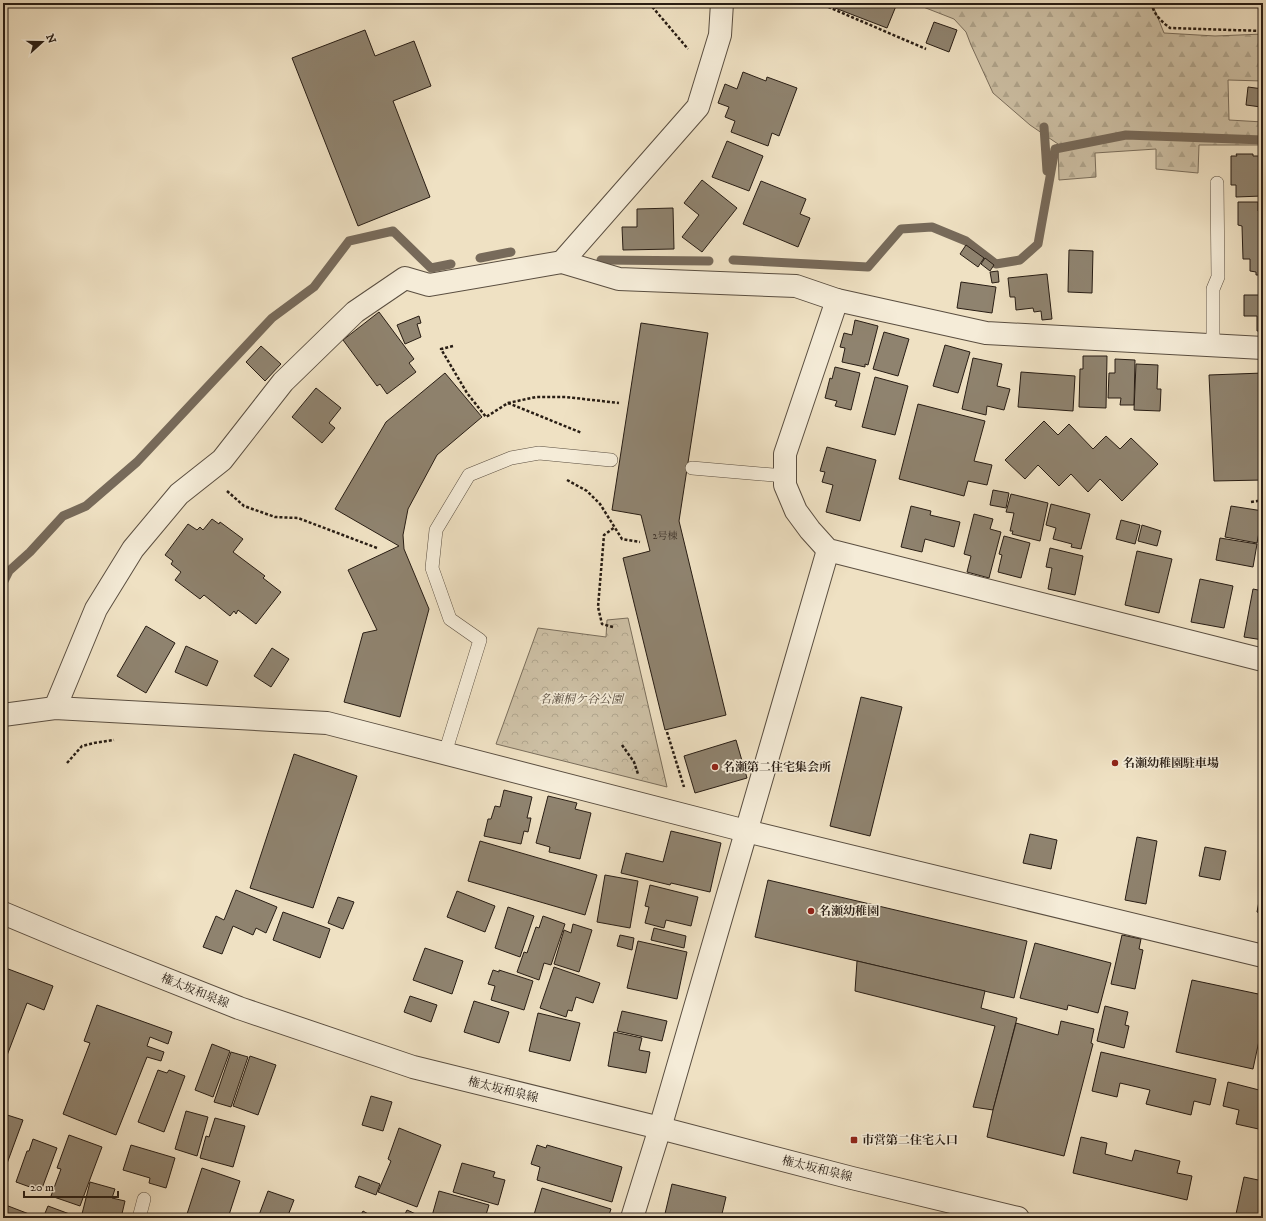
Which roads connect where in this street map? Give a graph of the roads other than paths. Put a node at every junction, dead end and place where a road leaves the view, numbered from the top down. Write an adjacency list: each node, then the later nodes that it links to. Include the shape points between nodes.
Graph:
1 (722, 3): 3 (street, via 720,35 698,107)
2 (1217, 183): 5 (lane, via 1218,277 1213,289)
3 (562, 262): 4 (street, via 619,279 796,286); 12 (street, via 429,285 405,278 354,312 283,382 222,460 179,494 133,549 96,609)
4 (837, 300): 5 (street, via 986,333); 9 (street, via 785,454)
5 (1213, 346): 6 (street)
6 (1263, 348)
7 (611, 460): 14 (lane, via 539,453 511,458 469,476 436,530 432,568 450,619 480,640)
8 (692, 468): 9 (lane)
9 (785, 476): 10 (street, via 785,485 796,511)
10 (828, 550): 11 (street); 15 (street)
11 (1263, 660)
12 (55, 708): 13 (street); 14 (street, via 327,723)
13 (3, 715)
14 (445, 753): 15 (street)
15 (746, 831): 17 (street); 18 (street)
16 (3, 912): 18 (street, 権太坂和泉線, via 239,1008 413,1067)
17 (1263, 956)
18 (660, 1128): 21 (street); 22 (street, 権太坂和泉線)
19 (144, 1199): 20 (lane)
20 (139, 1218)
21 (632, 1218)
22 (1018, 1218)

